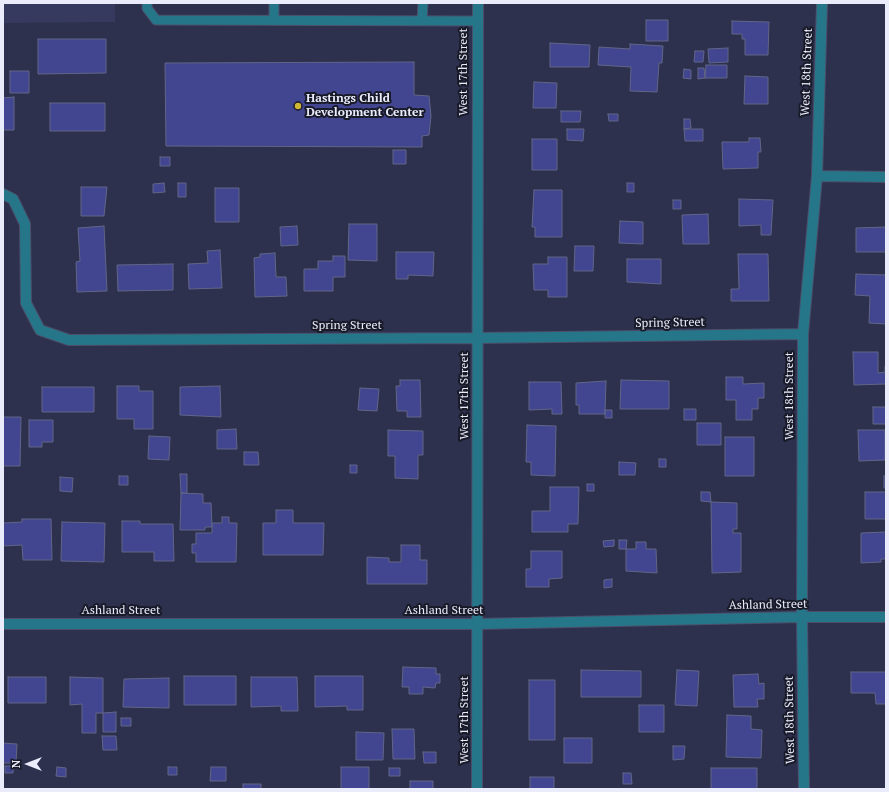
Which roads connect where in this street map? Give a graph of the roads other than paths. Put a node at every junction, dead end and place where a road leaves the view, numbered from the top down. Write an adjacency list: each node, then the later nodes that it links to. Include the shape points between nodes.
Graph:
1 (147, 3): 6 (lane, via 147,8 156,20)
2 (274, 3): 6 (lane)
3 (423, 3): 7 (lane)
4 (478, 3): 8 (street, West 17th Street)
5 (822, 3): 9 (street, West 18th Street)
6 (274, 20): 7 (lane)
7 (422, 21): 8 (lane)
8 (478, 21): 13 (street, West 17th Street)
9 (817, 176): 10 (street); 12 (street, West 18th Street)
10 (886, 177)
11 (3, 194): 13 (street, Spring Street, via 13,199 25,224 26,303 40,330 69,340)
12 (803, 334): 13 (street, Spring Street); 14 (street, West 18th Street)
13 (478, 338): 17 (street, West 17th Street)
14 (802, 617): 15 (street, Ashland Street); 17 (street, Ashland Street); 19 (street, West 18th Street)
15 (886, 617)
16 (3, 624): 17 (street, Ashland Street)
17 (478, 624): 18 (street, West 17th Street)
18 (478, 789)
19 (804, 789)

